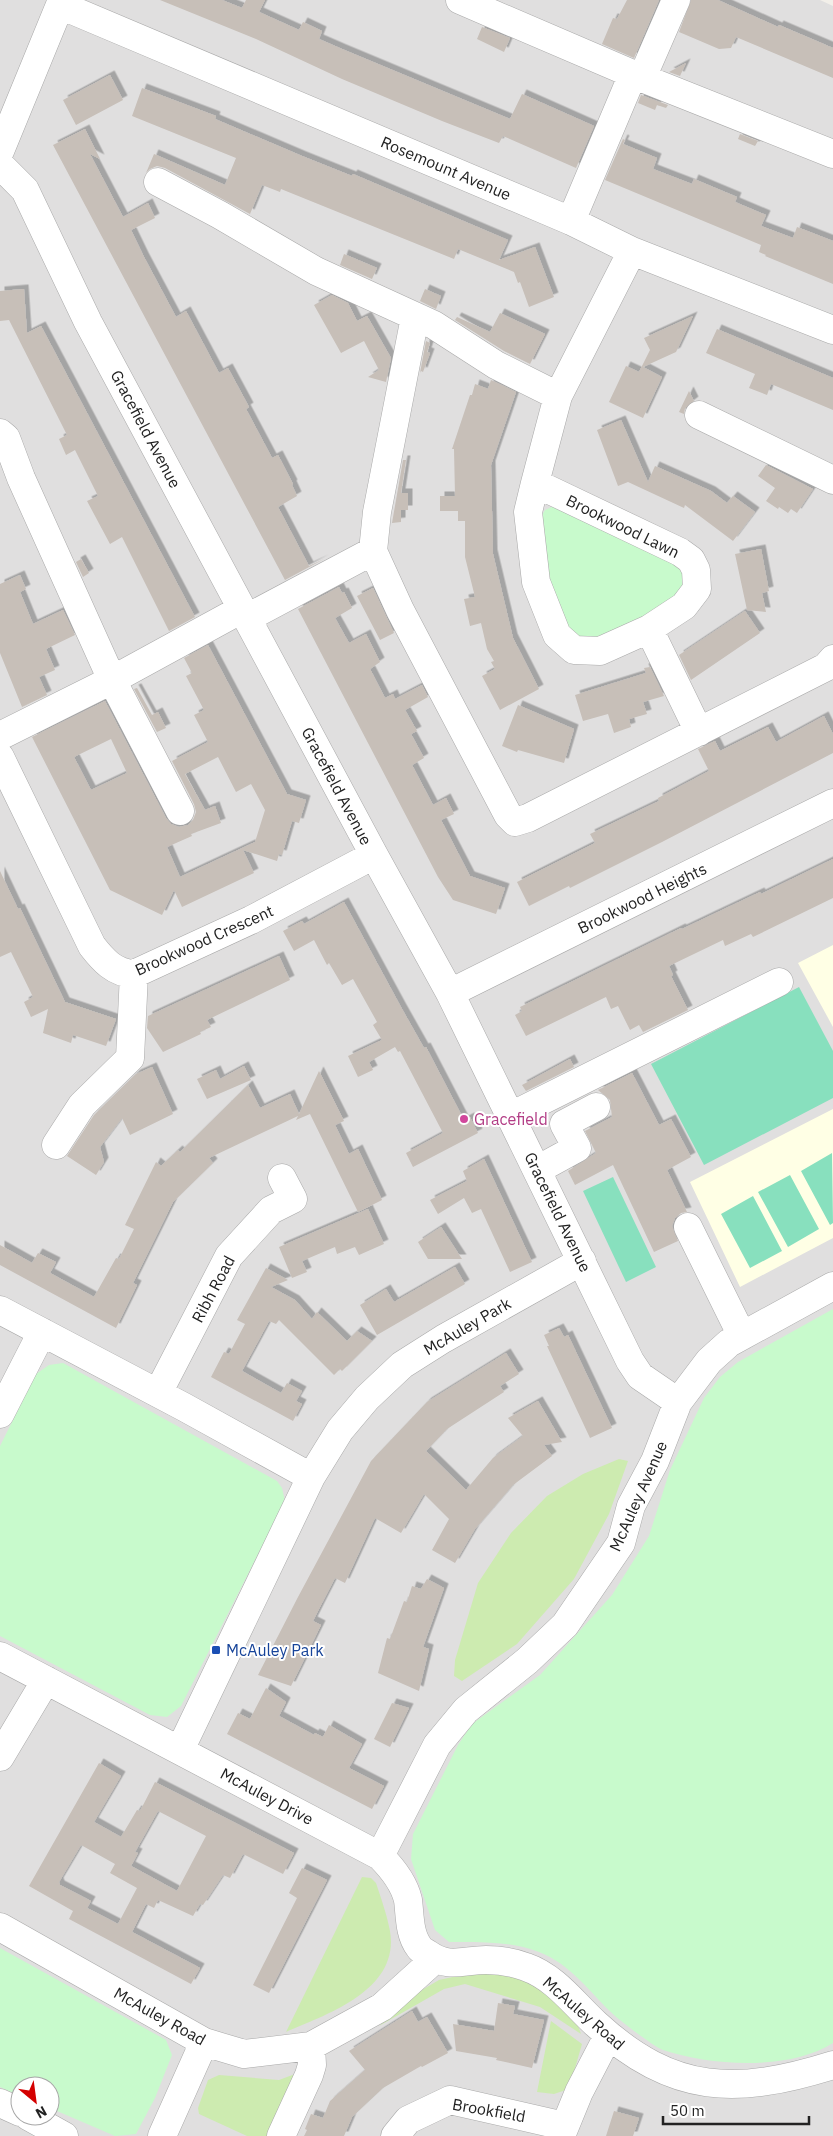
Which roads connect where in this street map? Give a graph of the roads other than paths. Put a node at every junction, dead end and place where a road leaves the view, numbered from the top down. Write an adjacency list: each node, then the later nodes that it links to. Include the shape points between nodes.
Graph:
1 (460, 0): 4 (street)
2 (676, 0): 4 (street)
3 (61, 3): 5 (street); 9 (street, Rosemount Avenue)
4 (638, 76): 6 (street); 9 (street)
5 (0, 151)
6 (833, 154)
7 (0, 165): 19 (street, Gracefield Avenue, via 25,190 88,322)
8 (158, 182): 11 (street, via 220,214 316,271)
9 (571, 221): 10 (street, Rosemount Avenue)
10 (632, 250): 12 (street, Rosemount Avenue); 13 (street, Brookwood Lawn)
11 (415, 317): 13 (street, via 434,324 496,365); 18 (street)
12 (833, 330)
13 (558, 396): 17 (street, Brookwood Lawn)
14 (699, 415): 16 (street)
15 (0, 433): 22 (street, via 6,438)
16 (833, 480)
17 (535, 483): 20 (street, Brookwood Lawn, via 528,512 536,582 556,635 574,650 600,651); 20 (street, Brookwood Lawn, via 680,552 690,560 696,570 696,589 684,606)
18 (373, 551): 19 (street); 23 (street, via 405,619 508,815 515,822)
19 (245, 614): 22 (street); 28 (street, Gracefield Avenue)
20 (649, 629): 23 (street)
21 (833, 659): 23 (street, via 826,667)
22 (112, 680): 24 (street); 27 (street)
23 (699, 732)
24 (0, 736)
25 (0, 757): 29 (street, Brookwood Crescent, via 92,946 106,964 126,974)
26 (833, 804): 31 (street, Brookwood Heights)
27 (180, 811)
28 (374, 855): 29 (street, Brookwood Crescent, via 251,920); 31 (street, Gracefield Avenue)
29 (134, 974): 34 (street, via 130,1058 82,1105)
30 (779, 982): 33 (street)
31 (450, 992): 33 (street, Gracefield Avenue)
32 (596, 1107): 35 (street, via 564,1124 577,1148)
33 (511, 1116): 35 (street, Gracefield Avenue)
34 (56, 1146)
35 (537, 1170): 38 (street, Gracefield Avenue)
36 (282, 1178): 43 (street, Ribh Road, via 293,1199 271,1210 229,1256)
37 (688, 1227): 42 (street)
38 (582, 1260): 44 (street, Gracefield Avenue, via 640,1376); 46 (street, McAuley Park, via 402,1365 340,1430)
39 (833, 1286): 42 (street, McAuley Avenue)
40 (0, 1310): 41 (street)
41 (42, 1332): 43 (street); 45 (street)
42 (742, 1336): 44 (street, McAuley Avenue, via 709,1361)
43 (158, 1394): 46 (street)
44 (678, 1402): 51 (street, McAuley Avenue, via 655,1461 631,1506 621,1542 566,1625 466,1710 437,1745)
45 (0, 1414)
46 (311, 1477): 49 (street, McAuley Park)
47 (0, 1656): 48 (street, McAuley Drive)
48 (46, 1680): 49 (street, McAuley Drive); 50 (street)
49 (180, 1750): 51 (street, McAuley Drive)
50 (0, 1757)
51 (380, 1856): 53 (street, McAuley Drive, via 394,1870 408,1899 409,1920 419,1948)
52 (0, 1926): 55 (street, McAuley Road)
53 (434, 1959): 54 (street, McAuley Road, via 451,1964 508,1961 529,1968 570,1998); 56 (street, McAuley Road, via 382,2007)
54 (608, 2036): 57 (street, McAuley Road, via 629,2053 661,2070 726,2085 762,2084); 59 (street, Brookfield)
55 (204, 2042): 56 (street, McAuley Road, via 244,2054); 61 (street)
56 (311, 2046): 62 (street, via 309,2075)
57 (833, 2064)
58 (46, 2126): 60 (street)
59 (562, 2131): 63 (street, Brookfield, via 450,2100 408,2120)
60 (64, 2136)
61 (162, 2136)
62 (281, 2136)
63 (394, 2136)

